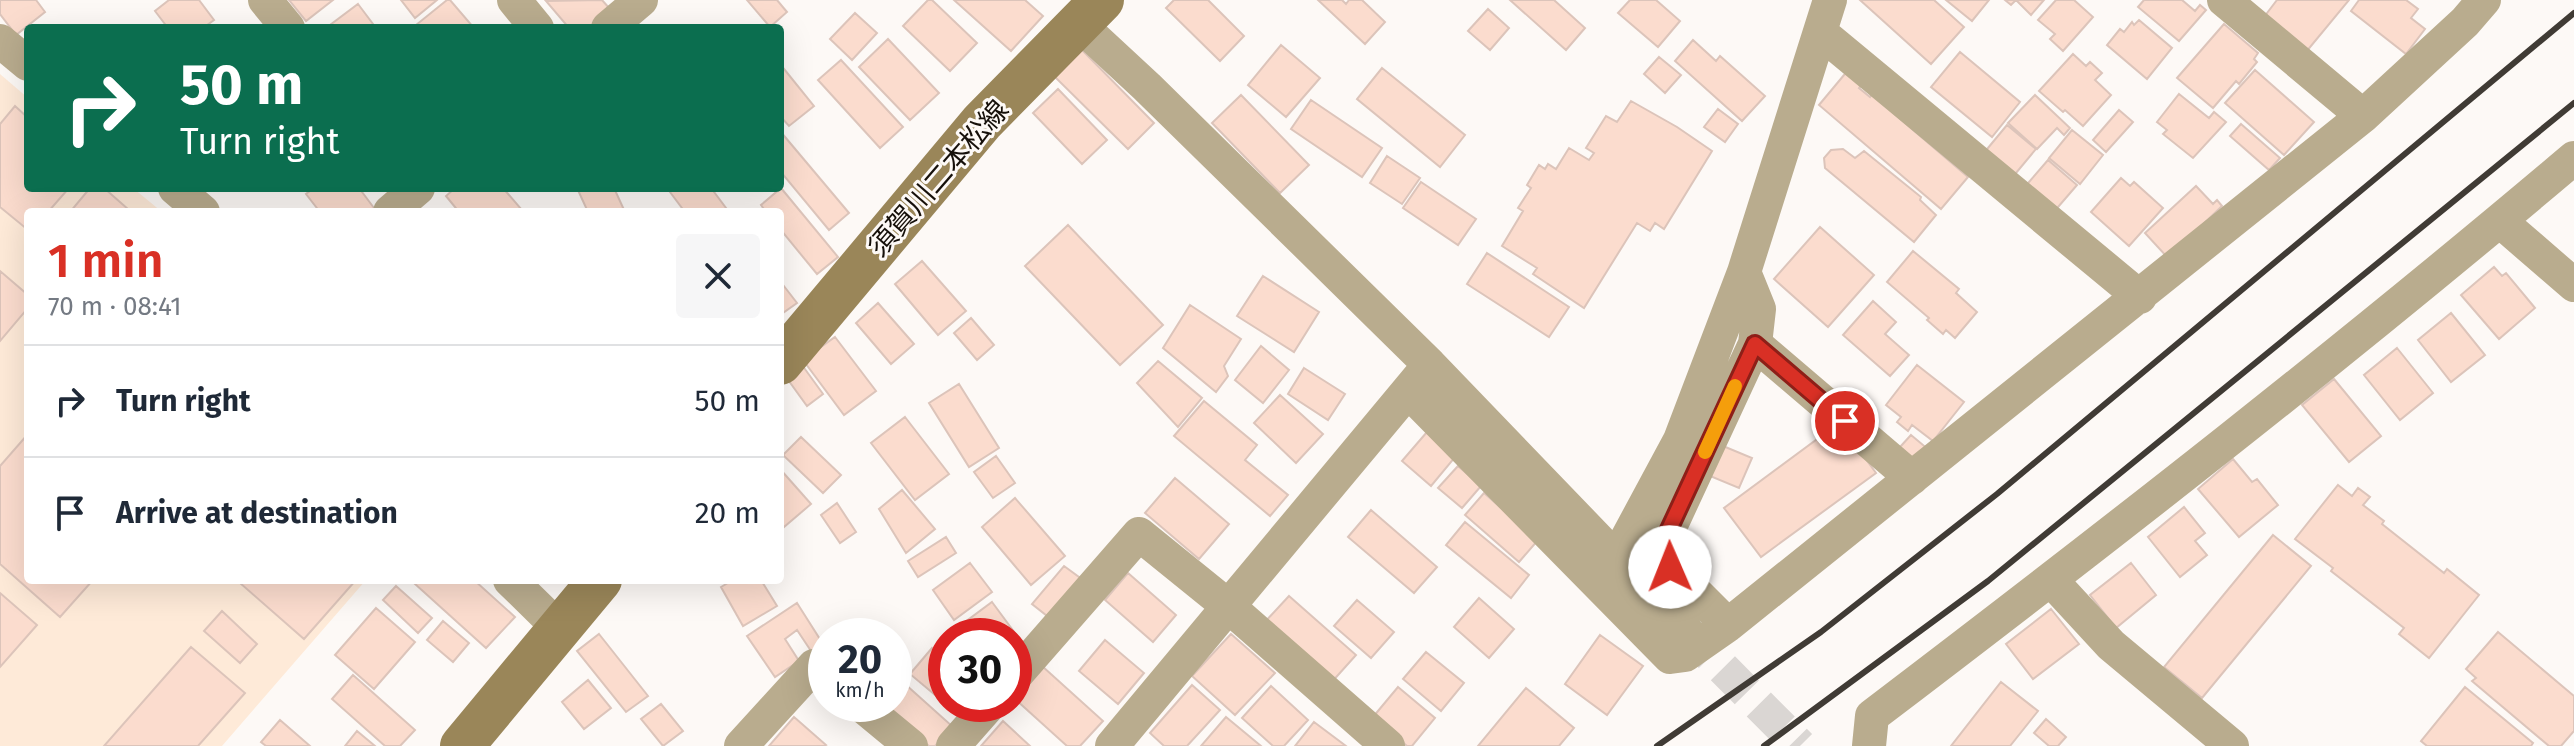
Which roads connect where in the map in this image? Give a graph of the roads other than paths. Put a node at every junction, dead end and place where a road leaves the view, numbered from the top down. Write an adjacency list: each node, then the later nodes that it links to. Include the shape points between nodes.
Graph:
1 (265, 0): 8 (street)
2 (514, 0): 9 (street)
3 (641, 0): 10 (street)
4 (2224, 0): 13 (street)
5 (1093, 7): 24 (main road, 須賀川二本松線, via 982,122); 25 (street, via 1214,152)
6 (2466, 7): 13 (street)
7 (1825, 16): 20 (street); 22 (street)
8 (285, 24)
9 (534, 24)
10 (613, 24)
11 (0, 41): 12 (street)
12 (24, 61)
13 (2363, 116): 22 (street)
14 (2574, 158): 19 (street)
15 (180, 192): 17 (street)
16 (413, 192): 18 (street)
17 (198, 208)
18 (395, 208)
19 (2500, 221): 21 (street); 29 (street)
20 (1744, 272): 23 (street, via 1759,309); 28 (street, via 1680,440)
21 (2574, 285)
22 (2140, 297): 27 (street)
23 (1755, 344): 27 (street); 33 (street, via 1665,538 1670,567)
24 (784, 358)
25 (1430, 365): 26 (street); 28 (street)
26 (1408, 391): 32 (street); 33 (street, via 1670,657 1685,655)
27 (1912, 478): 33 (street)
28 (1616, 559): 35 (street)
29 (2051, 580): 46 (street, via 1872,716); 47 (street, via 2111,645)
30 (514, 584): 34 (street)
31 (597, 584): 34 (main road)
32 (1228, 606): 36 (street, via 1139,534); 44 (street); 45 (street)
33 (1728, 625)
34 (559, 628): 40 (main road)
35 (1687, 632)
36 (1032, 656)
37 (808, 673): 41 (street)
38 (882, 722): 42 (street)
39 (974, 722): 43 (street)
40 (462, 746)
41 (741, 746)
42 (911, 746)
43 (953, 746)
44 (1112, 746)
45 (1388, 746)
46 (1869, 746)
47 (2232, 746)

